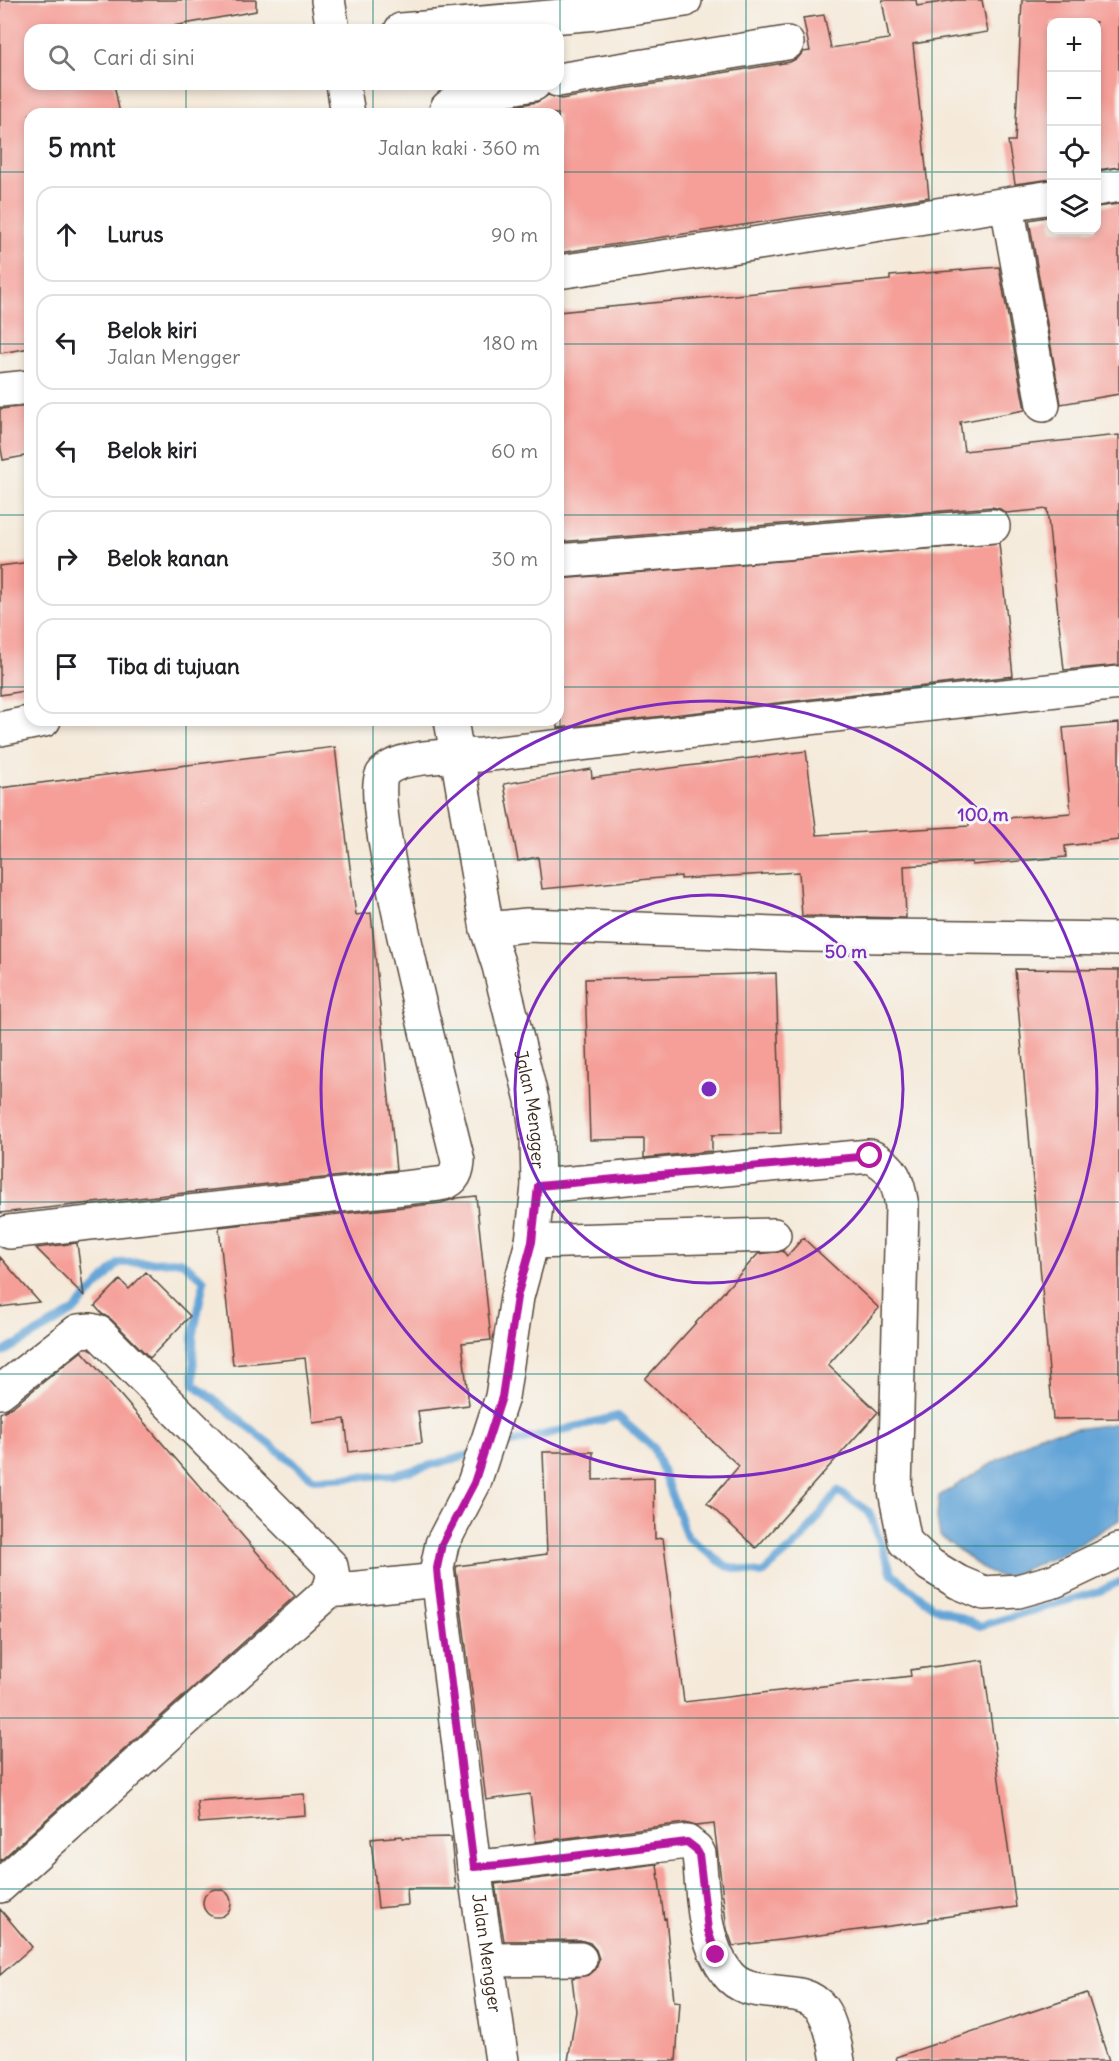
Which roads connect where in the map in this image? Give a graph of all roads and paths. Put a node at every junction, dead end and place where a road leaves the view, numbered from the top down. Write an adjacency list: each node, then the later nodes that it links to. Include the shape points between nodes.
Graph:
1 (328, 0): 3 (street)
2 (685, 0): 4 (street, via 597,13)
3 (332, 24)
4 (470, 24)
5 (788, 43): 6 (street)
6 (564, 79)
7 (344, 90): 9 (street)
8 (498, 90): 10 (street, via 461,96)
9 (347, 108)
10 (447, 108)
11 (1119, 185): 12 (street)
12 (1101, 188)
13 (1047, 198): 14 (street)
14 (1007, 205): 15 (street); 18 (street)
15 (564, 271)
16 (24, 388): 17 (street)
17 (0, 390)
18 (1042, 405)
19 (993, 526): 20 (street)
20 (564, 561)
21 (1119, 683): 25 (street)
22 (24, 724): 24 (street)
23 (452, 726): 25 (street, Jalan Mengger)
24 (0, 729)
25 (456, 756): 26 (street, Jalan Mengger); 29 (street, via 419,759 389,767 381,776 380,802 389,867 458,1161 454,1178 439,1184)
26 (487, 929): 27 (street, via 527,925 806,935); 28 (street, Jalan Mengger, via 532,1100)
27 (1119, 939)
28 (538, 1186): 31 (street, Jalan Mengger); 33 (street, via 870,1156 885,1163 898,1184 902,1206 894,1491 905,1542 930,1565 984,1593 1018,1592 1054,1581)
29 (9, 1232)
30 (774, 1235): 31 (street)
31 (532, 1242): 34 (street, Jalan Mengger, via 517,1297 502,1397 474,1483 442,1544)
32 (0, 1392): 35 (street, via 78,1331 98,1332 331,1566)
33 (1119, 1550)
34 (438, 1580): 35 (street); 36 (street, Jalan Mengger)
35 (329, 1591): 37 (street)
36 (474, 1867): 39 (street, Jalan Mengger); 41 (street, via 687,1842 699,1854 708,1930 728,1975 747,1988 803,1995 822,2008)
37 (0, 1886)
38 (580, 1959): 39 (street)
39 (489, 1960): 40 (street, Jalan Mengger)
40 (502, 2061)
41 (838, 2061)

